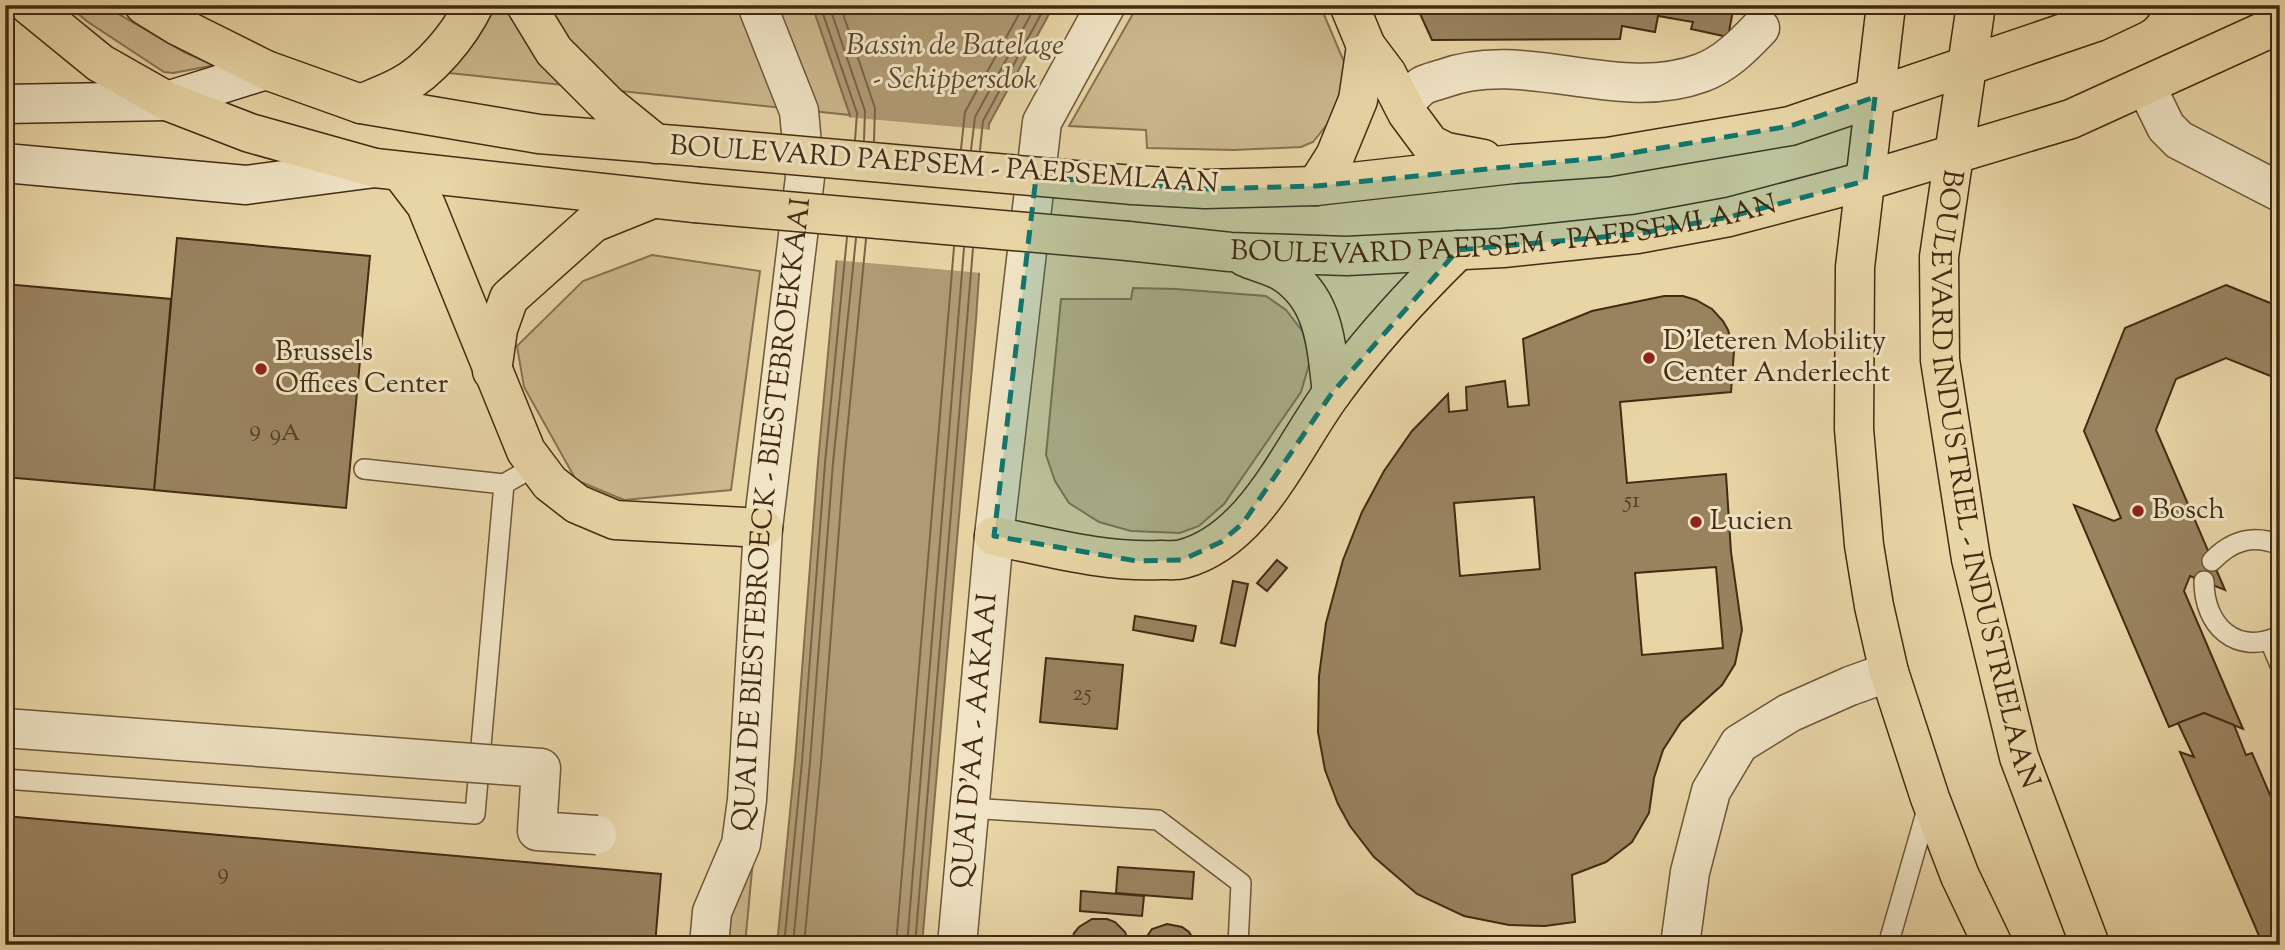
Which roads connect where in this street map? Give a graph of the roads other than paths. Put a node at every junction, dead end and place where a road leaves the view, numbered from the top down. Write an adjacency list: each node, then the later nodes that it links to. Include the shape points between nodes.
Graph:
1 (29, 5): 18 (main road, BOULEVARD PAEPSEM - PAEPSEMLAAN, via 100,63)
2 (144, 5): 15 (main road, BOULEVARD PAEPSEM - PAEPSEMLAAN)
3 (474, 5): 20 (main road, via 438,56 404,85)
4 (526, 5): 22 (main road, via 554,51 608,106)
5 (757, 5): 38 (street, QUAI DE BIESTEBROECK - BIESTEBROEKKAAI, via 799,111 805,177)
6 (1106, 5): 39 (street, QUAI D'AA - AAKAAI, via 1042,122)
7 (1349, 5): 13 (main road)
8 (1886, 5): 17 (main road)
9 (1976, 5): 14 (main road, BOULEVARD INDUSTRIEL - INDUSTRIELAAN)
10 (2132, 5): 14 (main road, BOULEVARD PAEPSEM - PAEPSEMLAAN, via 2096,22)
11 (1762, 17): 21 (street, via 1742,48 1702,73 1683,78 1644,82 1501,69 1455,74 1422,86)
12 (2280, 24): 16 (main road, BOULEVARD PAEPSEM - PAEPSEMLAAN)
13 (1366, 46): 21 (main road); 28 (main road, via 1357,100 1335,156)
14 (1967, 65): 17 (main road, BOULEVARD PAEPSEM - PAEPSEMLAAN); 23 (main road, BOULEVARD INDUSTRIEL - INDUSTRIELAAN)
15 (266, 70): 18 (street); 20 (main road, BOULEVARD PAEPSEM - PAEPSEMLAAN)
16 (2146, 86): 23 (main road, BOULEVARD PAEPSEM - PAEPSEMLAAN, via 2071,119); 29 (street, via 2166,127 2179,140)
17 (1875, 97): 25 (main road, BOULEVARD PAEPSEM - PAEPSEMLAAN, via 1790,126 1608,157); 27 (main road)
18 (167, 101): 19 (street); 26 (main road, BOULEVARD PAEPSEM - PAEPSEMLAAN, via 250,133)
19 (5, 104)
20 (361, 104): 22 (main road, BOULEVARD PAEPSEM - PAEPSEMLAAN, via 539,134)
21 (1403, 105): 25 (main road, via 1430,145)
22 (656, 144): 28 (main road, BOULEVARD PAEPSEM - PAEPSEMLAAN, bridge, via 1133,185 1205,189)
23 (1954, 153): 27 (main road, BOULEVARD PAEPSEM - PAEPSEMLAAN); 57 (main road, BOULEVARD INDUSTRIEL - INDUSTRIELAAN, via 1939,257 1940,360 1971,559 2019,757)
24 (5, 163): 26 (street, via 246,185)
25 (1513, 164): 28 (main road, BOULEVARD PAEPSEM - PAEPSEMLAAN)
26 (387, 169): 30 (main road, BOULEVARD PAEPSEM - PAEPSEMLAAN); 33 (main road, via 426,205)
27 (1865, 181): 31 (main road, BOULEVARD PAEPSEM - PAEPSEMLAAN, via 1729,217 1637,234); 45 (main road, via 1855,267 1854,429 1864,545)
28 (1316, 186)
29 (2280, 192)
30 (653, 199): 32 (main road, BOULEVARD PAEPSEM - PAEPSEMLAAN, bridge); 33 (main road, via 593,223 509,298 498,329)
31 (1458, 250): 32 (main road, BOULEVARD PAEPSEM - PAEPSEMLAAN, via 1347,256); 34 (main road, via 1410,298)
32 (1230, 251): 34 (main road, via 1281,271 1310,297 1324,334)
33 (492, 371): 35 (main road, via 526,451)
34 (1332, 393): 39 (main road, via 1243,523 1221,542 1182,559 1137,561)
35 (537, 465): 37 (lane); 38 (main road, via 550,483 576,504 615,520)
36 (364, 469): 37 (lane)
37 (504, 484): 47 (lane, via 475,814)
38 (763, 528): 51 (street, QUAI DE BIESTEBROECK - BIESTEBROEKKAAI, via 747,800 741,844 712,912)
39 (994, 536): 49 (street, QUAI D'AA - AAKAAI)
40 (2280, 545): 41 (lane, via 2267,540 2237,542)
41 (2212, 561)
42 (2204, 582): 43 (lane, via 2207,611 2227,634 2255,643)
43 (2275, 638): 44 (lane)
44 (2280, 664)
45 (1889, 672): 48 (main road); 54 (street, via 1789,713 1739,744 1711,791 1690,872)
46 (5, 728): 50 (street, bridge, via 541,768 537,831)
47 (5, 779)
48 (1930, 798): 55 (lane); 56 (main road)
49 (969, 808): 52 (street, QUAI D'AA - AAKAAI); 53 (lane, via 1158,820 1241,883)
50 (597, 835)
51 (709, 945)
52 (957, 945)
53 (1238, 945)
54 (1680, 945)
55 (1888, 945)
56 (1993, 945)
57 (2090, 945)

